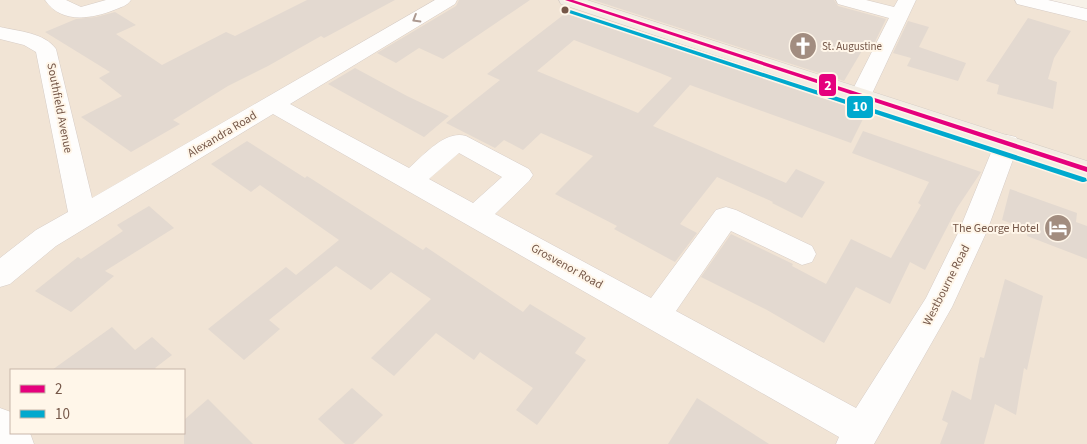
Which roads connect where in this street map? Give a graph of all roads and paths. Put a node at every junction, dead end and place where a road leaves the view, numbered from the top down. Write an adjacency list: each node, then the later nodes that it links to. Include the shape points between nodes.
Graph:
1 (54, 0): 6 (street, via 74,12)
2 (448, 0): 11 (street, Alexandra Road, one-way to 11)
3 (568, 0): 10 (main road)
4 (846, 0): 7 (street)
5 (1024, 0): 8 (street)
6 (114, 3)
7 (903, 8): 10 (street)
8 (1087, 15)
9 (0, 33): 15 (street, Southfield Avenue, via 31,40 46,49)
10 (861, 95): 12 (main road)
11 (272, 104): 14 (street, Grosvenor Road); 15 (street, Alexandra Road)
12 (1007, 143): 13 (main road); 21 (street, Westbourne Road, via 973,231 937,307)
13 (1087, 170)
14 (411, 180): 16 (street, Grosvenor Road); 16 (street, via 457,142 520,175)
15 (83, 216): 18 (street, Alexandra Road, via 46,238)
16 (476, 216): 19 (street, Grosvenor Road)
17 (802, 254): 19 (street, via 726,217)
18 (0, 275)
19 (656, 315): 21 (street, Grosvenor Road)
20 (0, 425): 22 (street)
21 (858, 437)
22 (16, 444)

